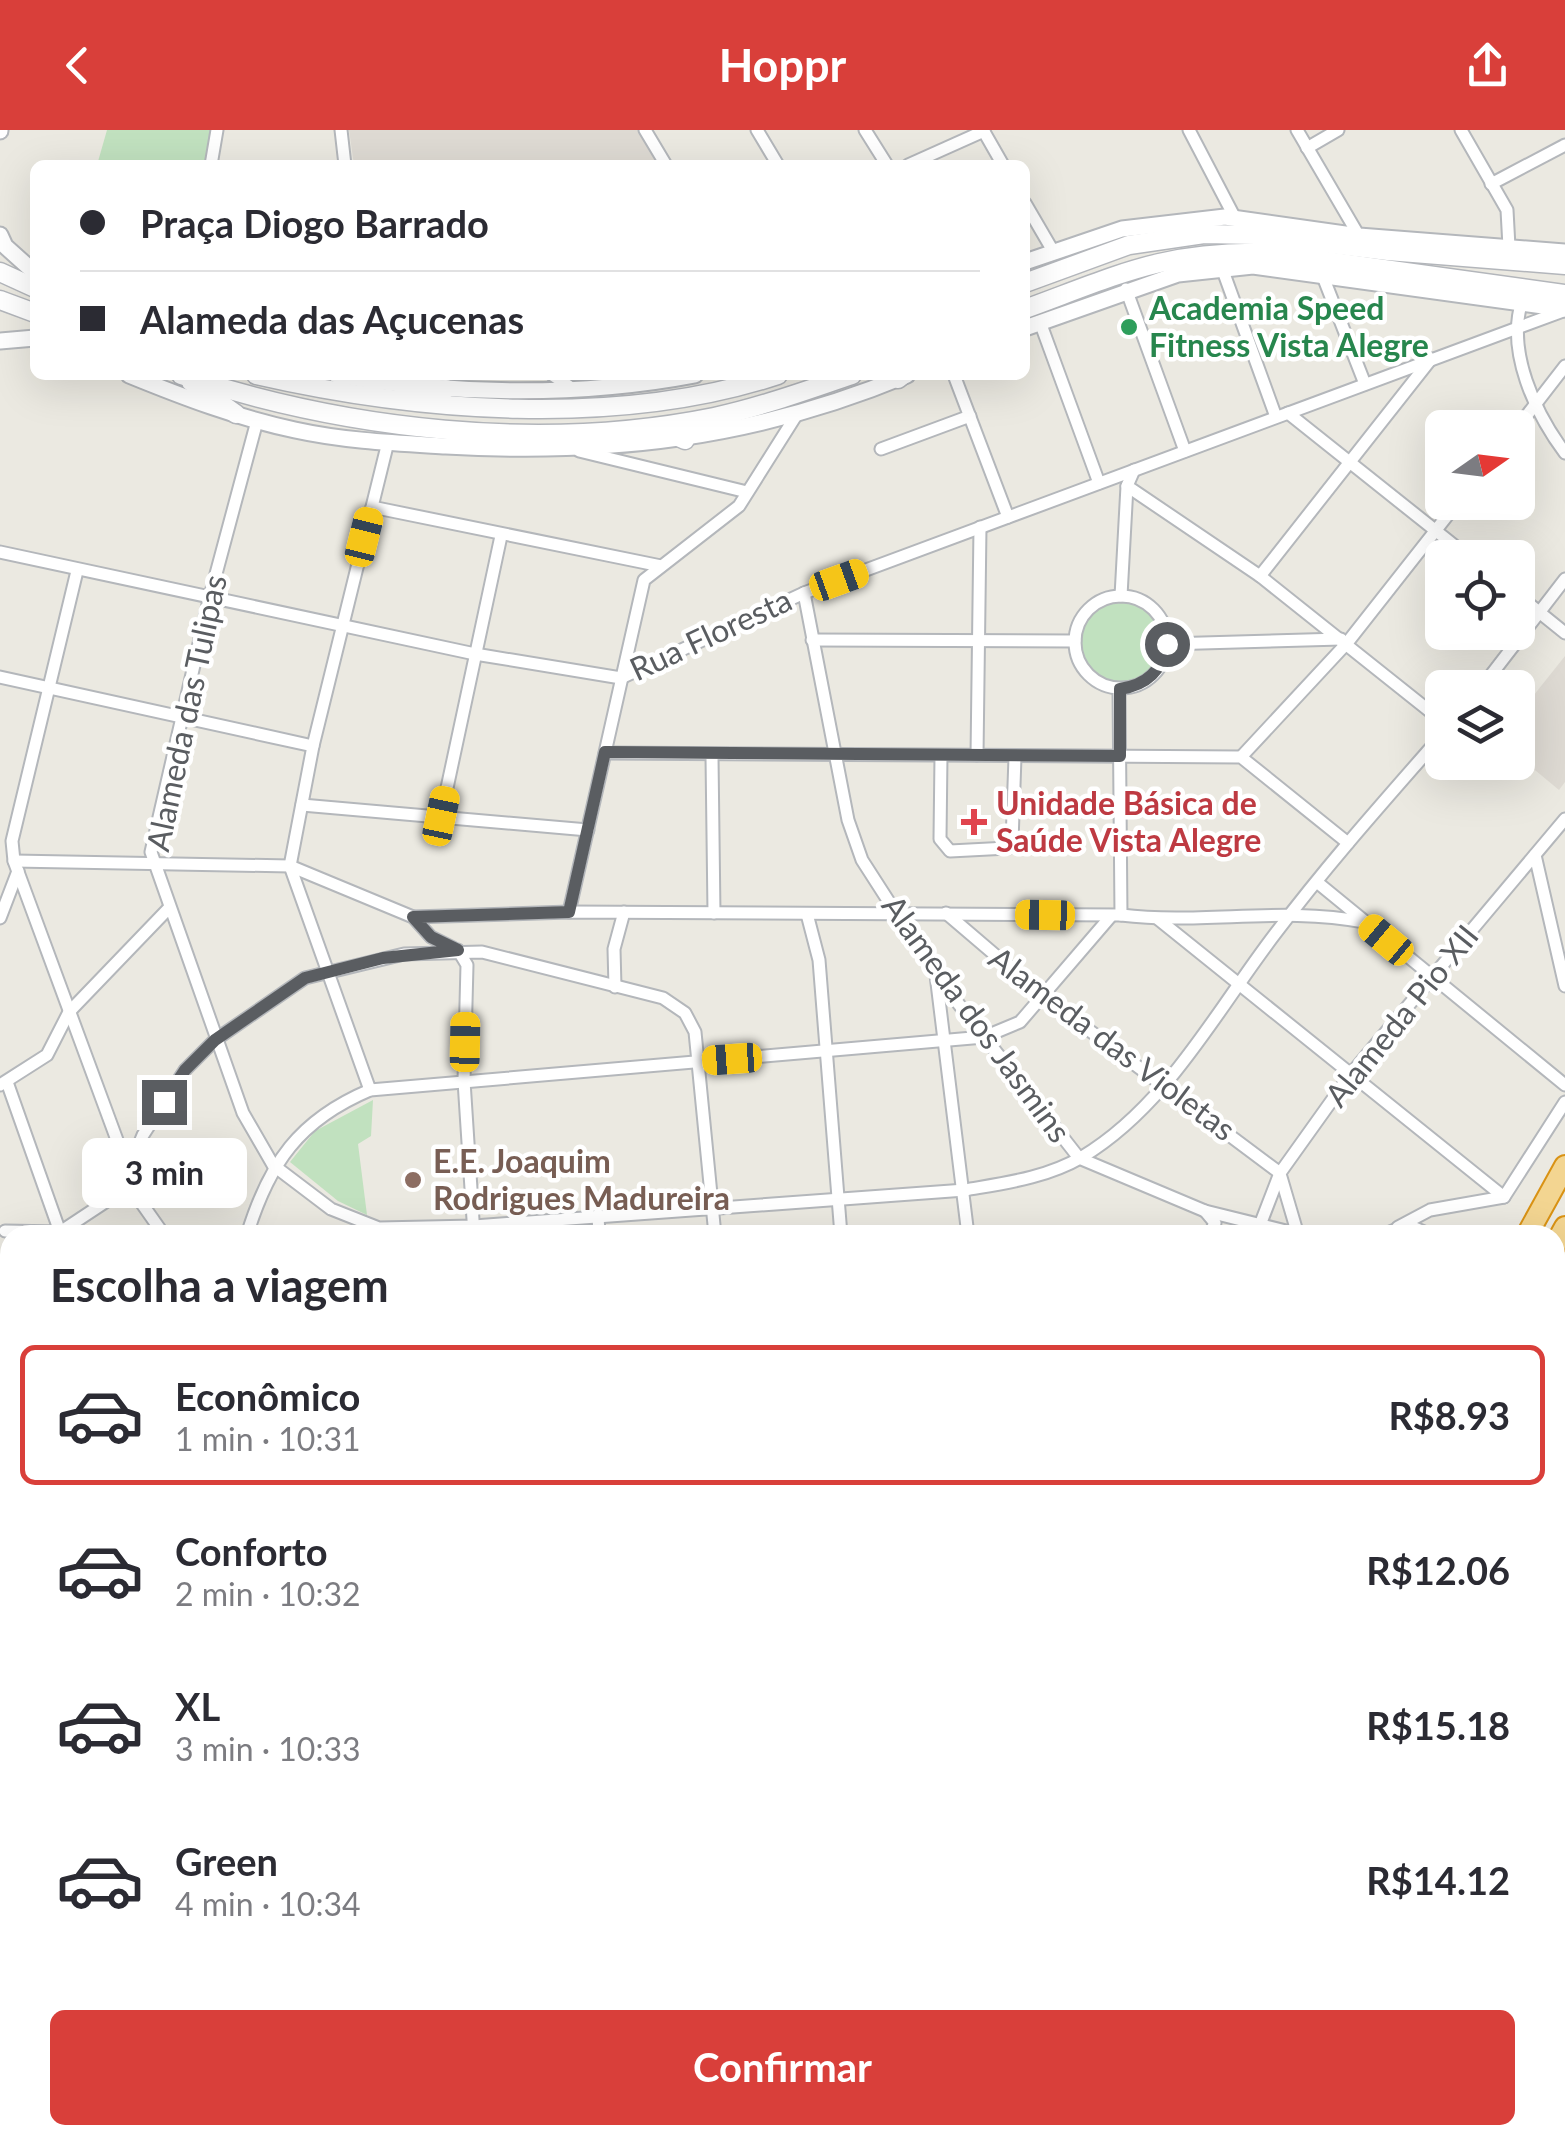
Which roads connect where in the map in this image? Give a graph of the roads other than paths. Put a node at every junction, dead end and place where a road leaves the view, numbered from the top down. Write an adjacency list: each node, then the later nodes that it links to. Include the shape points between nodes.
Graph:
1 (217, 130): 13 (street)
2 (341, 130): 14 (street)
3 (644, 130): 15 (street)
4 (758, 130): 16 (street)
5 (866, 130): 17 (street)
6 (1189, 130): 22 (street)
7 (1297, 130): 12 (street)
8 (1338, 130): 12 (street)
9 (1461, 130): 20 (street)
10 (983, 131): 18 (street); 19 (street)
11 (1565, 145): 20 (street)
12 (1308, 148): 26 (street)
13 (212, 160)
14 (344, 160)
15 (663, 160)
16 (775, 160)
17 (884, 160)
18 (919, 160)
19 (1000, 160)
20 (1491, 184): 30 (street, via 1508,210)
21 (1030, 212): 28 (street)
22 (1235, 218): 23 (street); 28 (street, via 1122,229)
23 (1294, 225): 24 (main road); 26 (street)
24 (1255, 234): 31 (main road); 40 (main road, via 1129,245)
25 (0, 235): 34 (street)
26 (1359, 236): 27 (street)
27 (1443, 244): 30 (street); 31 (main road)
28 (1053, 251): 32 (street)
29 (1269, 253): 36 (main road); 37 (main road); 46 (main road, via 1220,252 1137,266)
30 (1509, 253): 31 (main road); 33 (main road); 41 (main road, via 1504,271)
31 (1460, 256)
32 (1030, 260)
33 (1561, 261): 44 (main road, via 1535,268)
34 (30, 268)
35 (1222, 268): 36 (street); 42 (street); 74 (street)
36 (1300, 271): 38 (street)
37 (1412, 272): 39 (main road); 41 (main road)
38 (1322, 274): 39 (street); 66 (street)
39 (1376, 280): 44 (street)
40 (1030, 281): 46 (main road)
41 (1486, 283): 44 (main road)
42 (1126, 289): 49 (street); 82 (street)
43 (1565, 294): 44 (main road)
44 (1523, 295): 47 (street); 50 (street)
45 (0, 300): 48 (main road)
46 (1033, 306)
47 (1565, 310): 50 (street, Rua Floresta)
48 (30, 311)
49 (1032, 325): 86 (street)
50 (1516, 328): 53 (street, Rua Floresta); 70 (street)
51 (0, 334): 52 (street)
52 (30, 337)
53 (1431, 360): 66 (street, Rua Floresta); 84 (street)
54 (1565, 366): 70 (street)
55 (143, 380): 72 (street)
56 (189, 380): 72 (main road)
57 (198, 380): 77 (main road, via 362,422 554,431)
58 (280, 380): 69 (main road)
59 (375, 380): 68 (street)
60 (560, 380): 67 (street)
61 (603, 380): 67 (street)
62 (758, 380): 69 (main road, via 636,403)
63 (836, 380): 77 (main road, via 716,417)
64 (891, 380): 73 (street)
65 (956, 380): 75 (street)
66 (1365, 384): 74 (street, Rua Floresta)
67 (569, 386): 68 (street)
68 (446, 389): 69 (main road)
69 (368, 398)
70 (1536, 404): 71 (street); 83 (street)
71 (1531, 410)
72 (236, 414): 76 (street)
73 (796, 414): 78 (street); 88 (street)
74 (1282, 415): 82 (street, Rua Floresta); 84 (street)
75 (970, 416): 80 (street); 90 (street)
76 (257, 421): 79 (street); 103 (street, Alameda das Tulipas)
77 (656, 426): 78 (main road)
78 (685, 440): 81 (street)
79 (388, 442): 81 (street); 89 (street)
80 (881, 448)
81 (575, 450): 88 (street)
82 (1186, 451): 85 (street, Rua Floresta)
83 (1565, 452)
84 (1350, 462): 93 (street); 99 (street)
85 (1134, 470): 86 (street, Rua Floresta); 87 (street)
86 (1099, 483): 90 (street, Rua Floresta)
87 (1127, 486): 99 (street); 102 (street)
88 (746, 492): 97 (street, via 738,506)
89 (372, 507): 94 (street); 106 (street)
90 (1008, 517): 92 (street, Rua Floresta)
91 (1444, 520): 93 (street)
92 (980, 527): 101 (street, Rua Floresta); 111 (street)
93 (1436, 530): 95 (street); 110 (street)
94 (501, 536): 97 (street); 113 (street)
95 (1448, 540)
96 (0, 552): 98 (street, Rua Floresta)
97 (662, 566): 116 (street, via 637,596)
98 (77, 571): 103 (street, Rua Floresta); 117 (street)
99 (1260, 576): 110 (street)
100 (1565, 579): 105 (street)
101 (804, 593): 108 (street, Alameda dos Jasmins); 116 (street, Rua Floresta)
102 (1121, 596): 109 (street, via 1094,604); 112 (street, via 1158,616)
103 (209, 600): 106 (street, Rua Floresta); 120 (street, Alameda das Tulipas)
104 (1535, 609): 105 (street)
105 (1540, 613): 107 (street); 114 (street)
106 (342, 626): 113 (street, Rua Floresta); 121 (street)
107 (1565, 632)
108 (812, 640): 111 (street); 123 (street, Alameda dos Jasmins)
109 (1074, 641): 111 (street); 118 (street, via 1083,669)
110 (1344, 641): 112 (street); 119 (street); 130 (street)
111 (980, 642): 124 (street)
112 (1167, 644): 118 (street, via 1147,681)
113 (474, 654): 116 (street, Rua Floresta); 132 (street)
114 (1495, 670)
115 (0, 677): 117 (street)
116 (621, 678): 122 (street)
117 (50, 689): 120 (street); 138 (street, via 12,840)
118 (1120, 689): 127 (street)
119 (1425, 706)
120 (181, 717): 121 (street); 137 (street, Alameda das Tulipas)
121 (313, 746): 131 (street)
122 (605, 752): 128 (street); 134 (street)
123 (833, 753): 126 (street); 128 (street); 148 (street, Alameda dos Jasmins, via 862,860)
124 (978, 755): 126 (street); 129 (street)
125 (1425, 755): 135 (street)
126 (941, 756): 129 (street, via 940,840 950,852 1008,848)
127 (1120, 756): 129 (street); 130 (street); 149 (street)
128 (712, 757): 145 (street)
129 (1015, 757)
130 (1241, 757): 135 (street)
131 (302, 805): 132 (street); 139 (street)
132 (441, 816): 134 (street)
133 (1565, 819): 136 (street, Alameda Pio XII)
134 (588, 830): 142 (street)
135 (1348, 843): 140 (street)
136 (1535, 856): 157 (street, Alameda Pio XII); 159 (street)
137 (152, 861): 138 (street); 139 (street); 141 (street, Alameda das Tulipas)
138 (16, 866): 151 (street); 164 (street)
139 (290, 866): 150 (street); 155 (street)
140 (1318, 883): 144 (street); 153 (street)
141 (169, 908): 164 (street); 166 (street, Alameda das Tulipas)
142 (569, 912): 143 (street); 150 (street)
143 (624, 912): 145 (street); 160 (street, via 614,950)
144 (1292, 912): 152 (street); 153 (street); 158 (street)
145 (714, 913): 147 (street)
146 (946, 913): 148 (street); 149 (street); 161 (street, Alameda das Violetas)
147 (807, 914): 148 (street); 168 (street, via 819,960)
148 (896, 914): 156 (street, Alameda dos Jasmins)
149 (1116, 915): 152 (street); 161 (street)
150 (413, 917): 154 (street, via 431,937)
151 (0, 918)
152 (1158, 919): 158 (street)
153 (1364, 922): 157 (street)
154 (458, 950): 155 (street); 160 (street); 171 (street, via 467,965)
155 (326, 971): 166 (street, via 305,978); 175 (street)
156 (936, 975): 162 (street, Alameda dos Jasmins); 163 (street)
157 (1430, 977): 170 (street, Alameda Pio XII); 174 (street)
158 (1237, 983): 170 (street); 173 (street)
159 (1565, 986)
160 (615, 987): 169 (street, via 663,998 684,1013 696,1032)
161 (1042, 995): 165 (street, via 1020,1022); 173 (street, Alameda das Violetas)
162 (955, 996): 163 (street); 165 (street, Alameda dos Jasmins)
163 (941, 1002): 167 (street)
164 (69, 1012): 172 (street, via 47,1055); 181 (street, via 124,1159)
165 (984, 1037): 167 (street); 177 (street, Alameda dos Jasmins)
166 (215, 1040): 178 (street, Alameda das Tulipas); 181 (street, via 185,1070 143,1134)
167 (946, 1044): 168 (street); 182 (street)
168 (826, 1054): 169 (street); 183 (street)
169 (700, 1061): 171 (street); 185 (street)
170 (1350, 1076): 180 (street, Alameda Pio XII); 184 (street)
171 (464, 1081): 175 (street); 193 (street)
172 (3, 1084): 188 (street)
173 (1166, 1084): 177 (street, via 1118,1132); 180 (street, Alameda das Violetas)
174 (1565, 1085)
175 (370, 1090): 178 (street, via 318,1120)
176 (1565, 1102): 184 (street)
177 (1079, 1158): 182 (street, via 1043,1174); 186 (street, Alameda dos Jasmins)
178 (273, 1165): 191 (street); 192 (street)
179 (1565, 1166): 203 (highway)
180 (1280, 1173): 200 (street, Alameda Pio XII); 201 (street)
181 (126, 1181): 189 (street, via 119,1193); 190 (street)
182 (965, 1190): 183 (street); 198 (street)
183 (838, 1197): 185 (street); 197 (street)
184 (1504, 1198): 202 (street, via 1418,1214)
185 (712, 1207): 187 (street); 196 (street)
186 (1206, 1211): 199 (street); 200 (street, Alameda dos Jasmins)
187 (598, 1215): 194 (street); 195 (street)
188 (50, 1225)
189 (67, 1225)
190 (157, 1225)
191 (252, 1225)
192 (364, 1225)
193 (474, 1225)
194 (515, 1225)
195 (598, 1225)
196 (713, 1225)
197 (840, 1225)
198 (967, 1225)
199 (1215, 1225)
200 (1260, 1225)
201 (1296, 1225)
202 (1402, 1225)
203 (1533, 1225)

